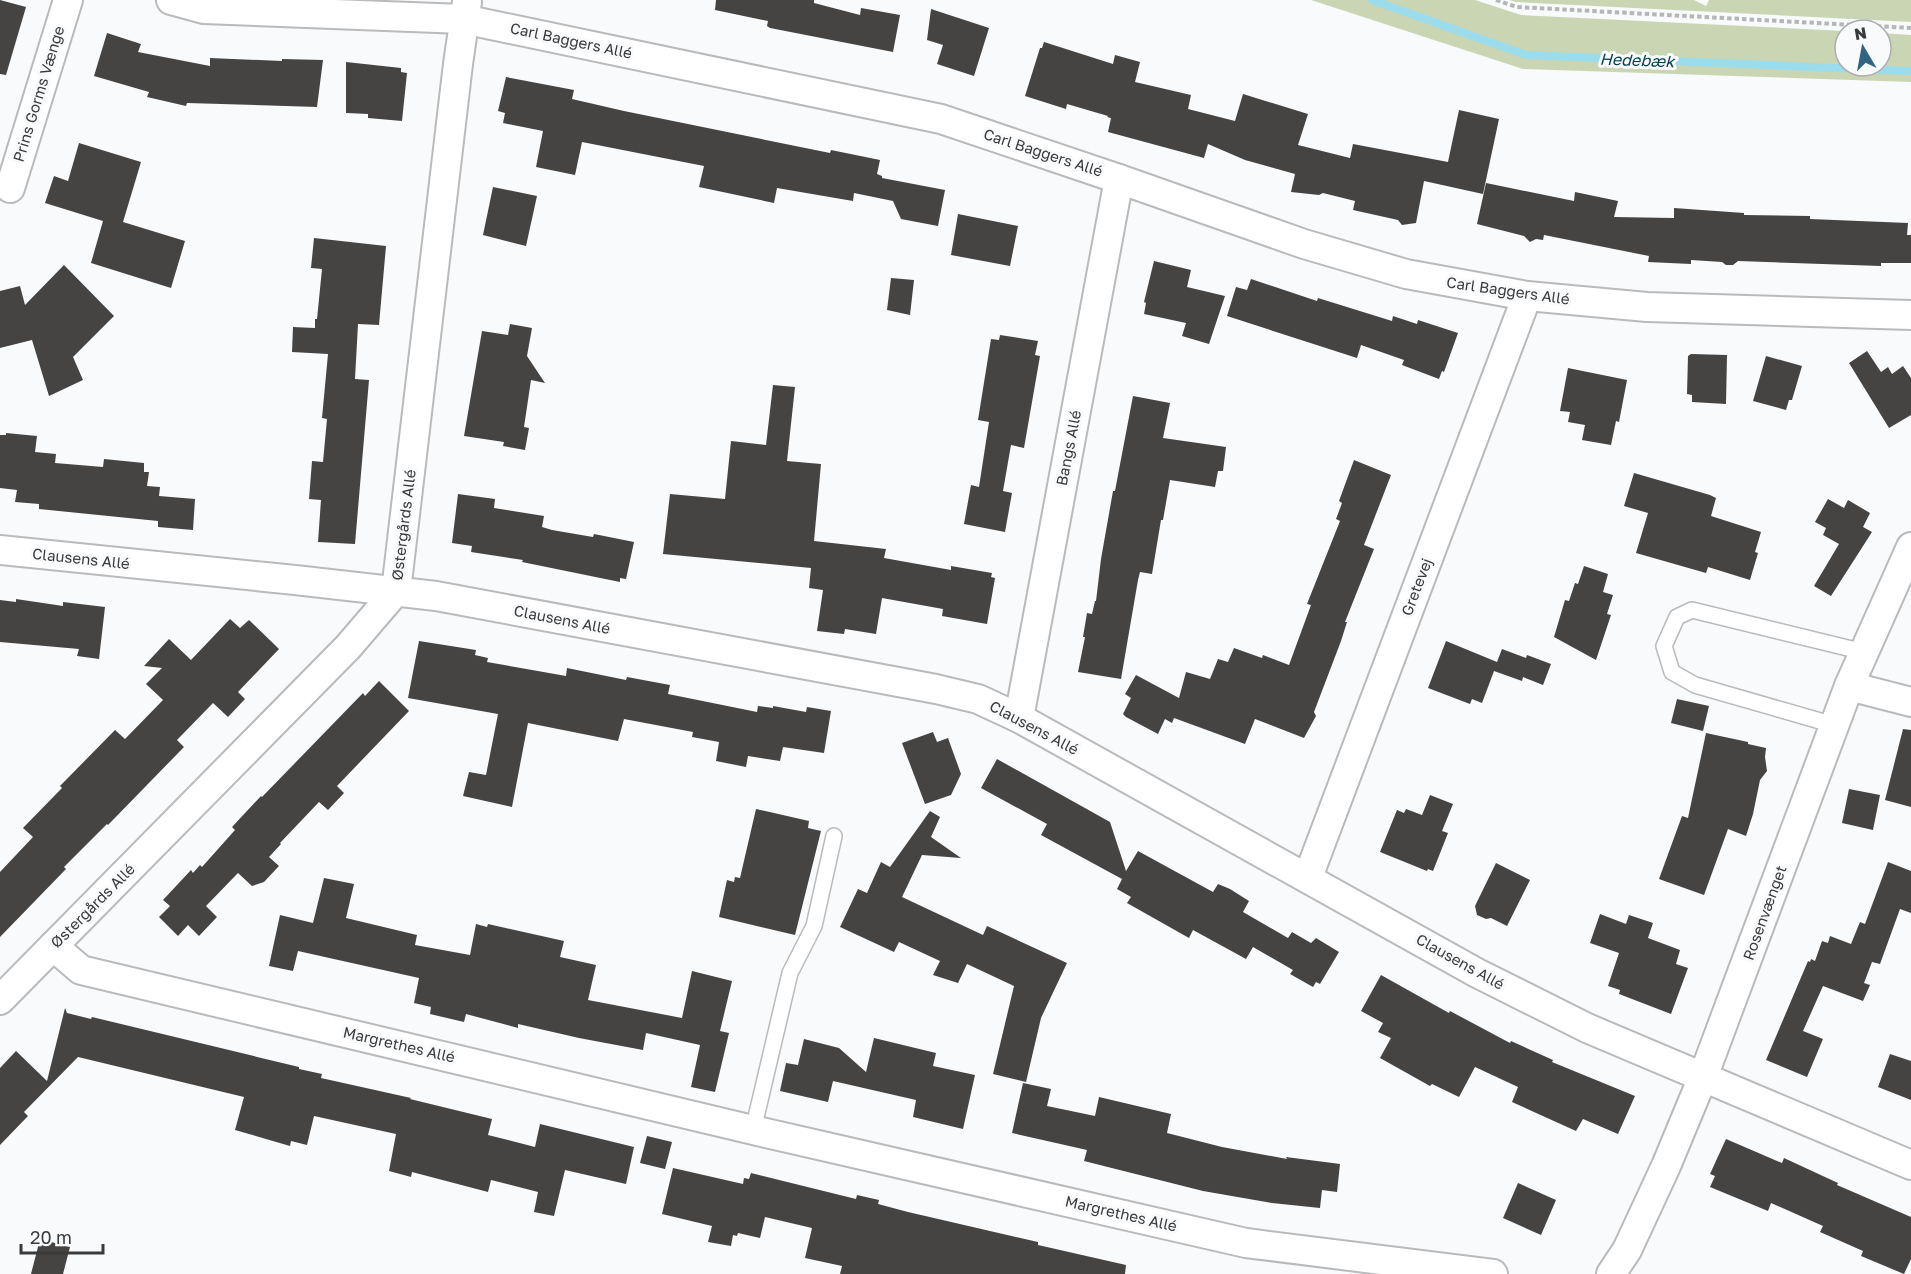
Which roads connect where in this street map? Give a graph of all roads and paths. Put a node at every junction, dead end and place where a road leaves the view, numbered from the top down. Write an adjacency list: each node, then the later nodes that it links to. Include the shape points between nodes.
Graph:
1 (68, 0): 7 (street, Prins Gorms Vænge)
2 (171, 0): 4 (street, Carl Baggers Allé, via 204,9)
3 (1496, 0): 5 (path, via 1517,7)
4 (465, 9): 6 (street, Carl Baggers Allé, via 941,119); 12 (street, Østergårds Allé)
5 (1911, 28)
6 (1119, 179): 8 (street, Carl Baggers Allé, via 1304,244 1406,274); 16 (street, Bangs Allé)
7 (10, 188)
8 (1527, 296): 9 (street, Carl Baggers Allé, via 1647,307); 19 (street, Gretevej)
9 (1911, 315)
10 (1911, 547): 13 (street, Rosenvænget)
11 (0, 550): 12 (street, Clausens Allé)
12 (396, 591): 16 (street, Clausens Allé, via 936,689 978,699); 20 (street, Østergårds Allé, via 348,647)
13 (1864, 652): 14 (street, Rosenvænget); 17 (lane, via 1692,610 1677,617 1664,646 1672,672 1695,686)
14 (1848, 686): 15 (street); 17 (street, Rosenvænget)
15 (1911, 702)
16 (1019, 718): 19 (street, Clausens Allé)
17 (1834, 725): 22 (street, Rosenvænget)
18 (834, 836): 23 (lane, via 814,926 790,973)
19 (1308, 877): 22 (street, Clausens Allé, via 1477,973 1587,1028)
20 (53, 946): 21 (street, Østergårds Allé); 23 (street, Margrethes Allé, via 81,970)
21 (0, 1000)
22 (1703, 1077): 24 (street, Clausens Allé); 26 (street, Rosenvænget, via 1627,1250)
23 (753, 1130): 25 (street, Margrethes Allé, via 1246,1243)
24 (1911, 1165)
25 (1493, 1274)
26 (1611, 1274)

